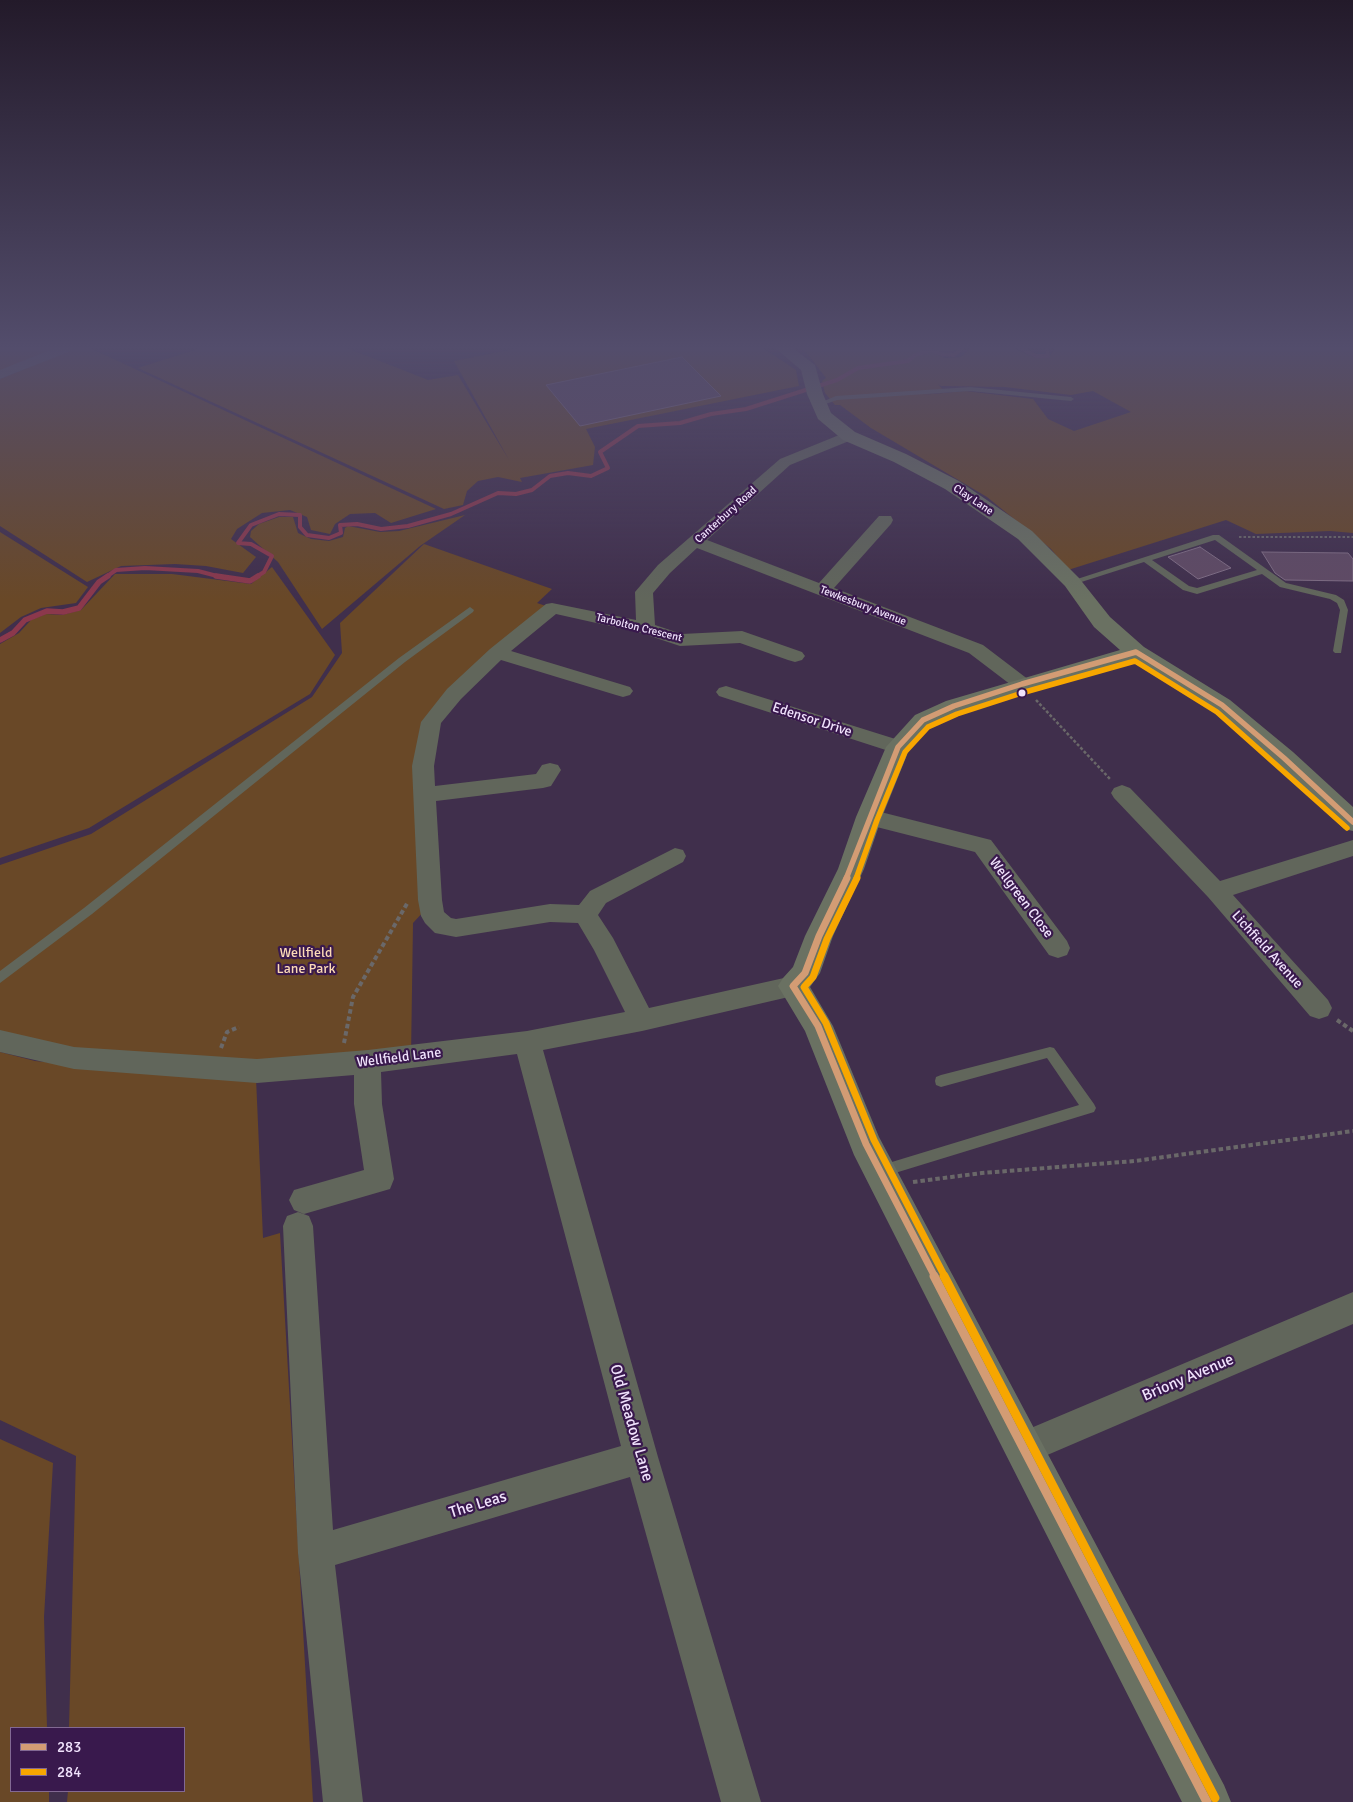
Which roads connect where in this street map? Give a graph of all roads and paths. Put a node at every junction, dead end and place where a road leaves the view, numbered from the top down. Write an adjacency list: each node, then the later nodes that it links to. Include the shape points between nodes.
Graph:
1 (844, 432): 2 (street, Clay Lane)
2 (849, 436): 6 (street, Canterbury Road, via 785,462); 9 (street, Clay Lane, via 952,485 1025,535)
3 (885, 520): 10 (street)
4 (1216, 537): 5 (path); 7 (lane); 8 (lane)
5 (1353, 537)
6 (696, 542): 10 (street, Tewkesbury Avenue); 12 (street, Canterbury Road, via 664,569 644,592)
7 (1145, 558): 8 (lane, via 1186,588 1197,591); 9 (lane)
8 (1263, 571): 13 (lane, via 1283,586 1333,597 1341,602 1344,610)
9 (1072, 582): 14 (street, Clay Lane, via 1102,622)
10 (822, 591): 17 (street, Tewkesbury Avenue, via 976,649)
11 (470, 610): 32 (lane, via 402,660)
12 (646, 628): 15 (street, Tarbolton Crescent, via 552,608); 16 (street, Tarbolton Crescent, via 680,640 742,637)
13 (1338, 651)
14 (1136, 652): 17 (street); 25 (street, Clay Lane, via 1222,705)
15 (497, 653): 18 (street); 23 (street, Tarbolton Crescent, via 454,694 431,722 423,766)
16 (795, 656)
17 (1022, 684): 20 (street, via 954,706 923,720); 22 (path)
18 (623, 691)
19 (726, 692): 20 (street, Edensor Drive)
20 (898, 748): 24 (street)
21 (550, 770): 23 (street, via 543,782)
22 (1122, 793): 28 (street, Lichfield Avenue)
23 (425, 794): 29 (street, Tarbolton Crescent)
24 (868, 816): 31 (street, Wellgreen Close, via 983,846); 33 (street, via 851,870 805,973)
25 (1353, 822)
26 (1353, 848): 28 (street)
27 (675, 856): 30 (street, via 598,898)
28 (1216, 892): 34 (street, Lichfield Avenue)
29 (430, 900): 30 (street, Tarbolton Crescent, via 433,916 444,926 456,928 550,912); 39 (path, via 410,900 353,997)
30 (585, 914): 35 (street)
31 (1058, 948)
32 (0, 978)
33 (793, 986): 35 (street, Wellfield Lane); 44 (street, via 818,1026 866,1144)
34 (1319, 1008)
35 (642, 1020): 38 (street, Wellfield Lane)
36 (238, 1027): 40 (path, via 227,1032 220,1053)
37 (0, 1041): 41 (street, Wellfield Lane, via 74,1058 226,1070 257,1071)
38 (527, 1042): 41 (street, Wellfield Lane); 47 (street, Old Meadow Lane)
39 (343, 1045)
40 (227, 1053)
41 (368, 1062): 48 (street, via 368,1104 380,1179 301,1213)
42 (941, 1081): 44 (lane, via 1050,1052 1089,1108)
43 (1353, 1131): 44 (path, via 1134,1161)
44 (884, 1178): 46 (street)
45 (1353, 1308): 46 (street, Briony Avenue)
46 (1024, 1448): 51 (street)
47 (641, 1457): 48 (street, The Leas); 50 (street, Old Meadow Lane)
48 (316, 1553): 49 (street)
49 (343, 1802)
50 (741, 1802)
51 (1207, 1802)

